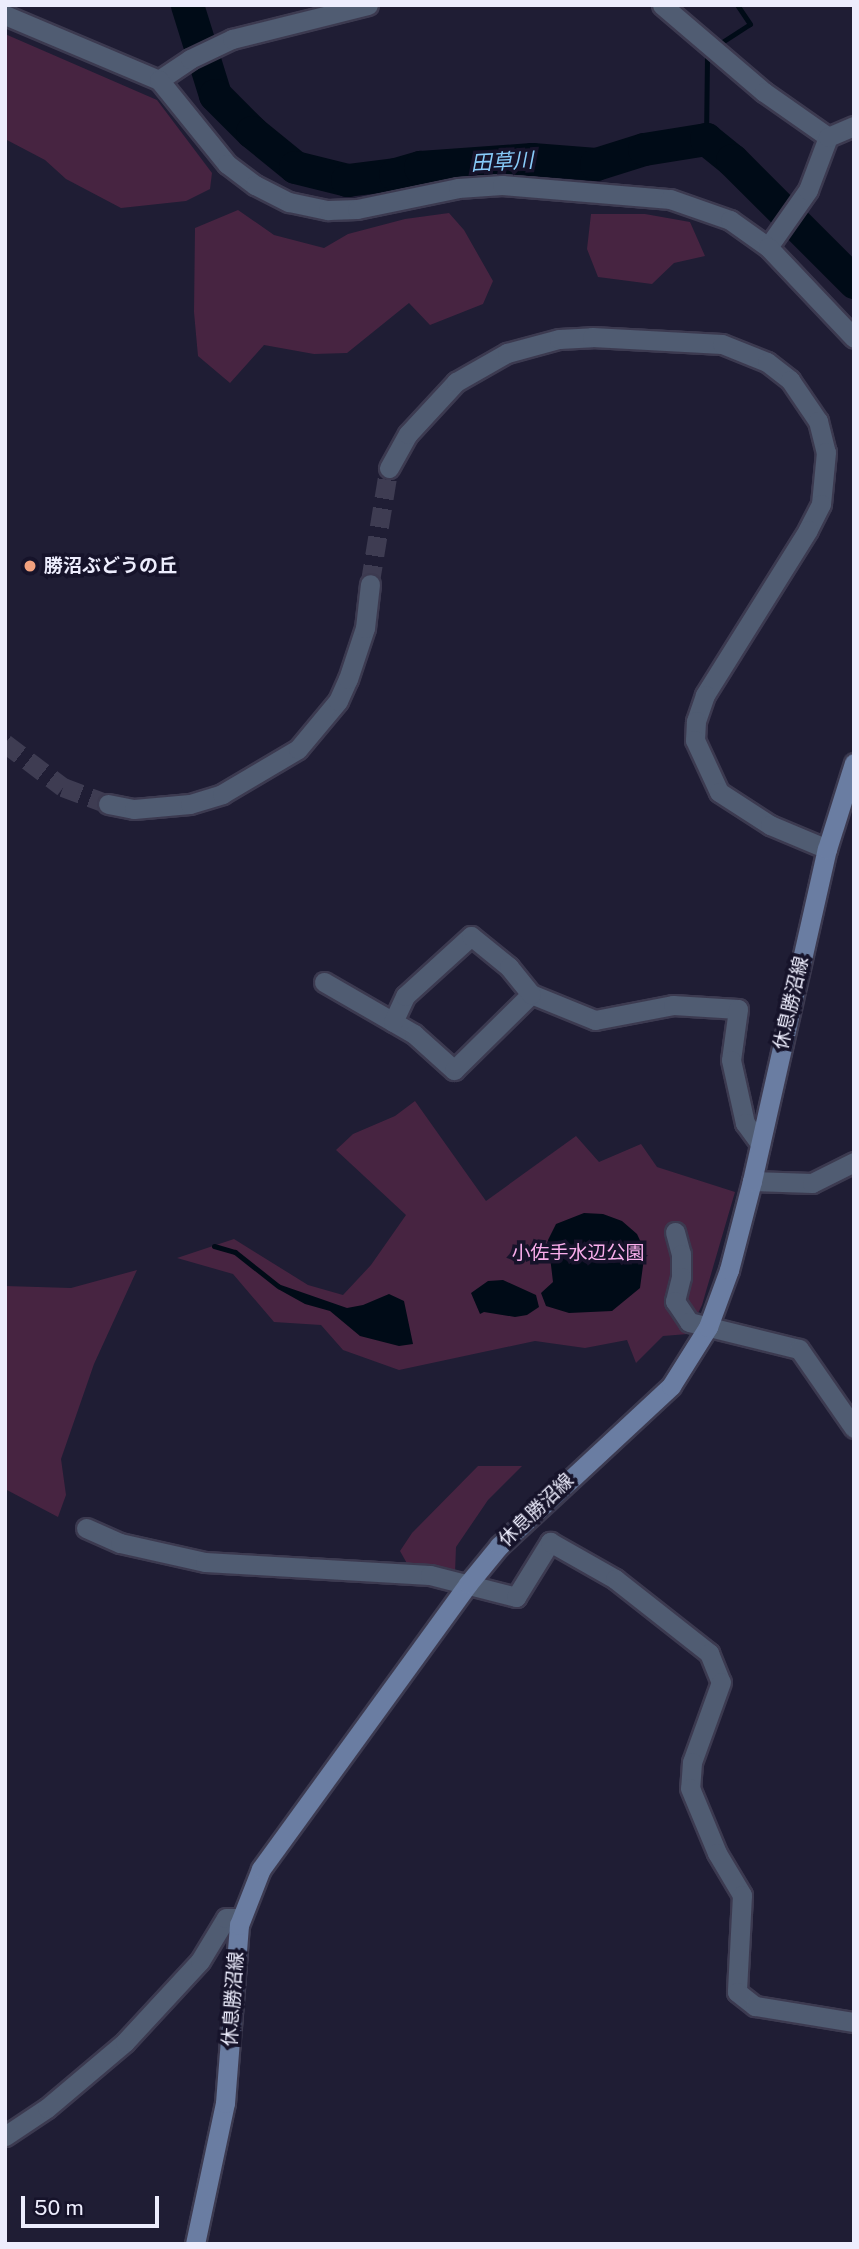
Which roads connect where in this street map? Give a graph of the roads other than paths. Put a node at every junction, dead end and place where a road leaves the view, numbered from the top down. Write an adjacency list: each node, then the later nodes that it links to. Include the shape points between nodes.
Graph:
1 (368, 5): 4 (street, via 232,38)
2 (663, 5): 6 (street, via 764,92)
3 (5, 15): 4 (street)
4 (159, 80): 7 (street, via 227,164 289,202 328,210 357,209 458,188 502,185 619,194 692,204 730,220)
5 (854, 126): 6 (street)
6 (828, 136): 7 (street, via 808,190)
7 (768, 247): 8 (street)
8 (854, 338)
9 (389, 467): 13 (street, via 408,434 456,382 507,353 559,340 592,337 722,344 767,362 790,380 818,421 826,452 821,504 705,695 695,740 719,792 770,825)
10 (370, 584): 12 (street, via 365,628 348,679 338,701 298,749 222,794 190,804 134,809)
11 (854, 763): 13 (main road, 休息勝沼線)
12 (108, 804)
13 (827, 849): 17 (main road, 休息勝沼線)
14 (324, 982): 16 (street)
15 (531, 994): 16 (street, via 454,1070 414,1034); 16 (street, via 509,967 471,936 405,996); 17 (street, via 595,1020 673,1005 738,1009 731,1060 745,1123)
16 (393, 1022)
17 (760, 1144): 19 (main road, 休息勝沼線)
18 (854, 1162): 19 (street, via 812,1183)
19 (752, 1181): 21 (main road, 休息勝沼線, via 729,1270)
20 (675, 1232): 21 (street, via 681,1277 675,1301 689,1322)
21 (708, 1326): 22 (street, via 799,1349); 24 (main road, 休息勝沼線, via 671,1386 499,1546)
22 (854, 1428)
23 (86, 1528): 24 (street, via 120,1543 205,1562 361,1569 430,1575)
24 (468, 1584): 25 (main road, 休息勝沼線, via 261,1869); 26 (street, via 516,1597 550,1542 615,1579 709,1653 721,1682 692,1762 690,1788 717,1853 742,1895 737,1992 755,2006)
25 (240, 1918): 27 (street, via 226,1918 200,1961 125,2042 47,2108); 28 (main road, 休息勝沼線, via 225,2103)
26 (854, 2022)
27 (5, 2136)
28 (195, 2244)

